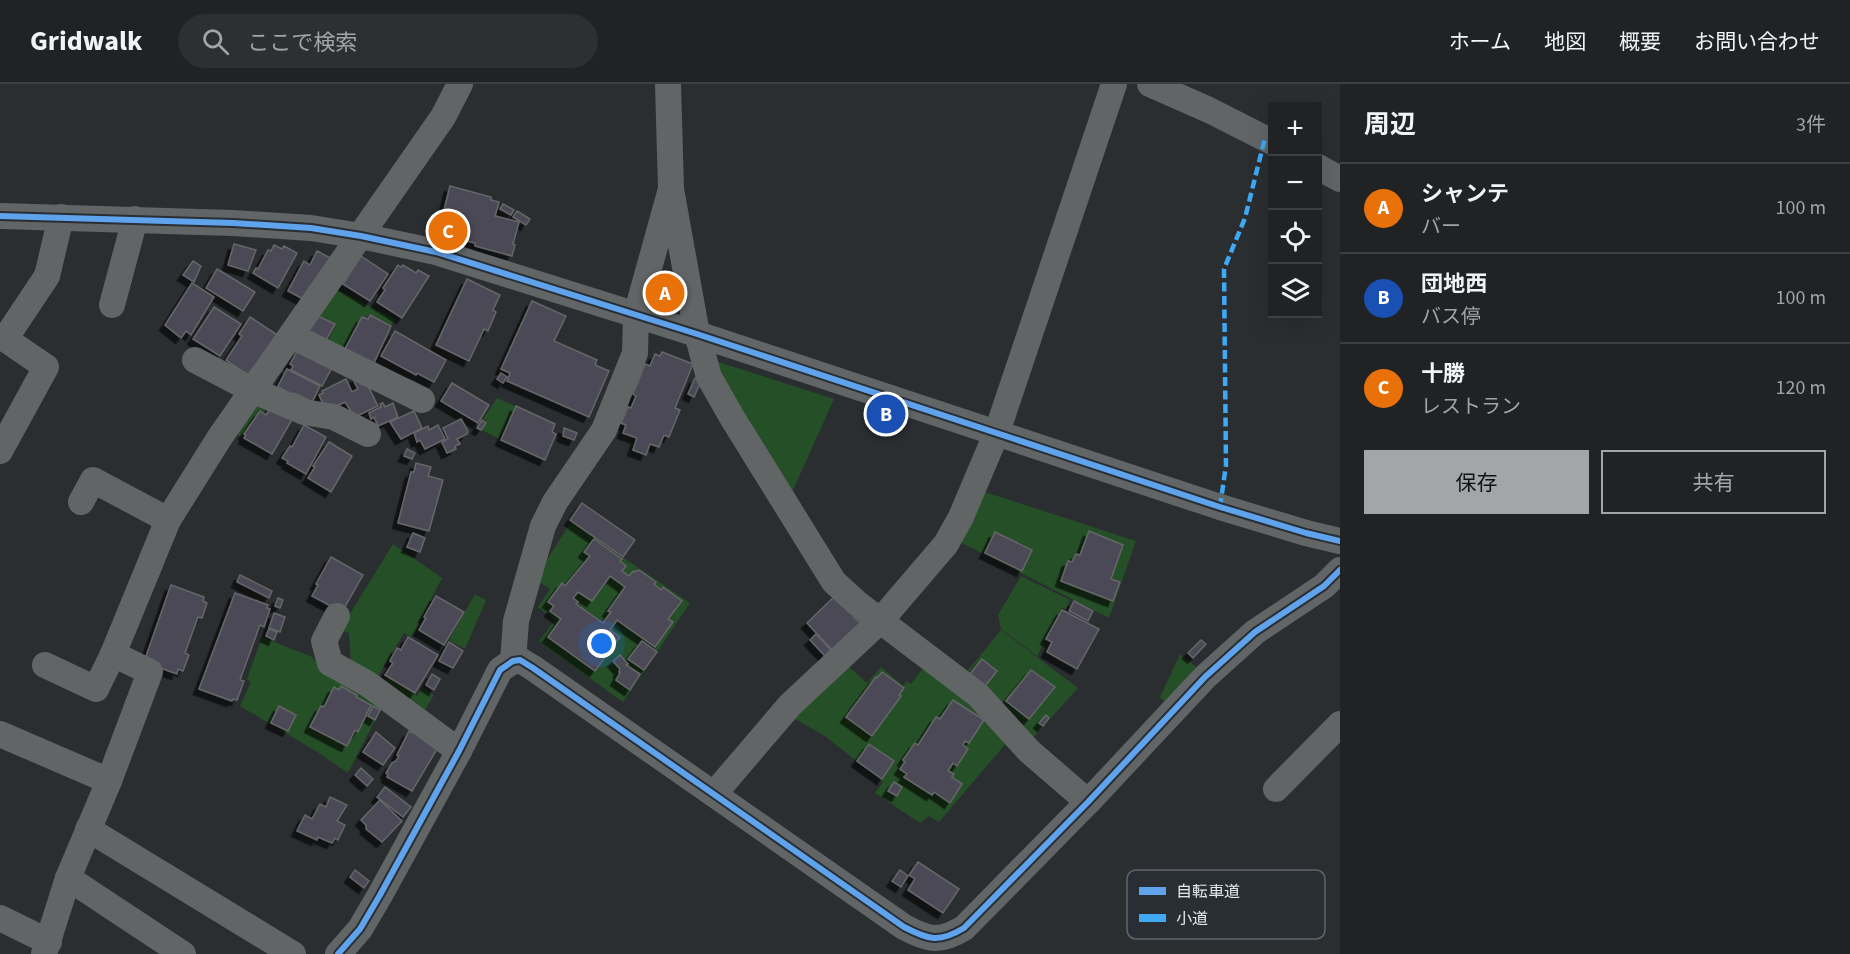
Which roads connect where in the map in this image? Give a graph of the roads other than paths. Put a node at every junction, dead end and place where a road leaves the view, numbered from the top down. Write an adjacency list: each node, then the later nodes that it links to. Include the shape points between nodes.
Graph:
1 (460, 84): 12 (street, via 443,117)
2 (668, 84): 8 (street)
3 (1114, 84): 20 (street)
4 (1150, 84): 5 (street)
5 (1268, 140)
6 (1322, 170): 7 (street)
7 (1340, 179)
8 (672, 189): 14 (street); 15 (street)
9 (0, 216): 10 (street)
10 (61, 217): 11 (street); 22 (street, via 47,276 5,339 46,367)
11 (135, 219): 12 (street, via 312,228); 13 (street)
12 (361, 236): 14 (street, via 436,252); 16 (street)
13 (112, 305)
14 (636, 315): 15 (street); 30 (street, via 634,353 604,430 543,526 516,621)
15 (697, 334): 20 (street); 28 (street, via 713,386 834,582)
16 (292, 336): 18 (street); 19 (street)
17 (195, 360): 18 (street)
18 (252, 390): 21 (street, via 304,412 334,417); 24 (street)
19 (422, 400)
20 (997, 432): 25 (street, via 1220,507); 28 (street, via 975,488 946,544)
21 (368, 434)
22 (0, 450)
23 (81, 502): 24 (street, via 93,480)
24 (168, 520): 29 (street)
25 (1340, 541)
26 (1340, 570): 38 (street, via 1324,586 1231,652)
27 (337, 616): 34 (street, via 324,641 330,663 368,684)
28 (881, 620): 37 (street, via 790,705); 38 (street, via 978,695 1029,751)
29 (113, 654): 31 (street, via 96,689); 35 (street, via 150,672)
30 (513, 661): 34 (street, via 501,670); 37 (street, via 525,662)
31 (45, 664)
32 (1340, 724): 36 (street)
33 (0, 734): 35 (street)
34 (459, 751): 45 (street, via 360,929)
35 (108, 781): 39 (street)
36 (1276, 789)
37 (714, 794): 38 (street, via 904,927 925,938 941,939 964,928)
38 (1088, 802)
39 (88, 829): 40 (street); 44 (street)
40 (68, 878): 42 (street); 43 (street)
41 (0, 918): 42 (street)
42 (47, 948)
43 (183, 954)
44 (293, 954)
45 (338, 954)

